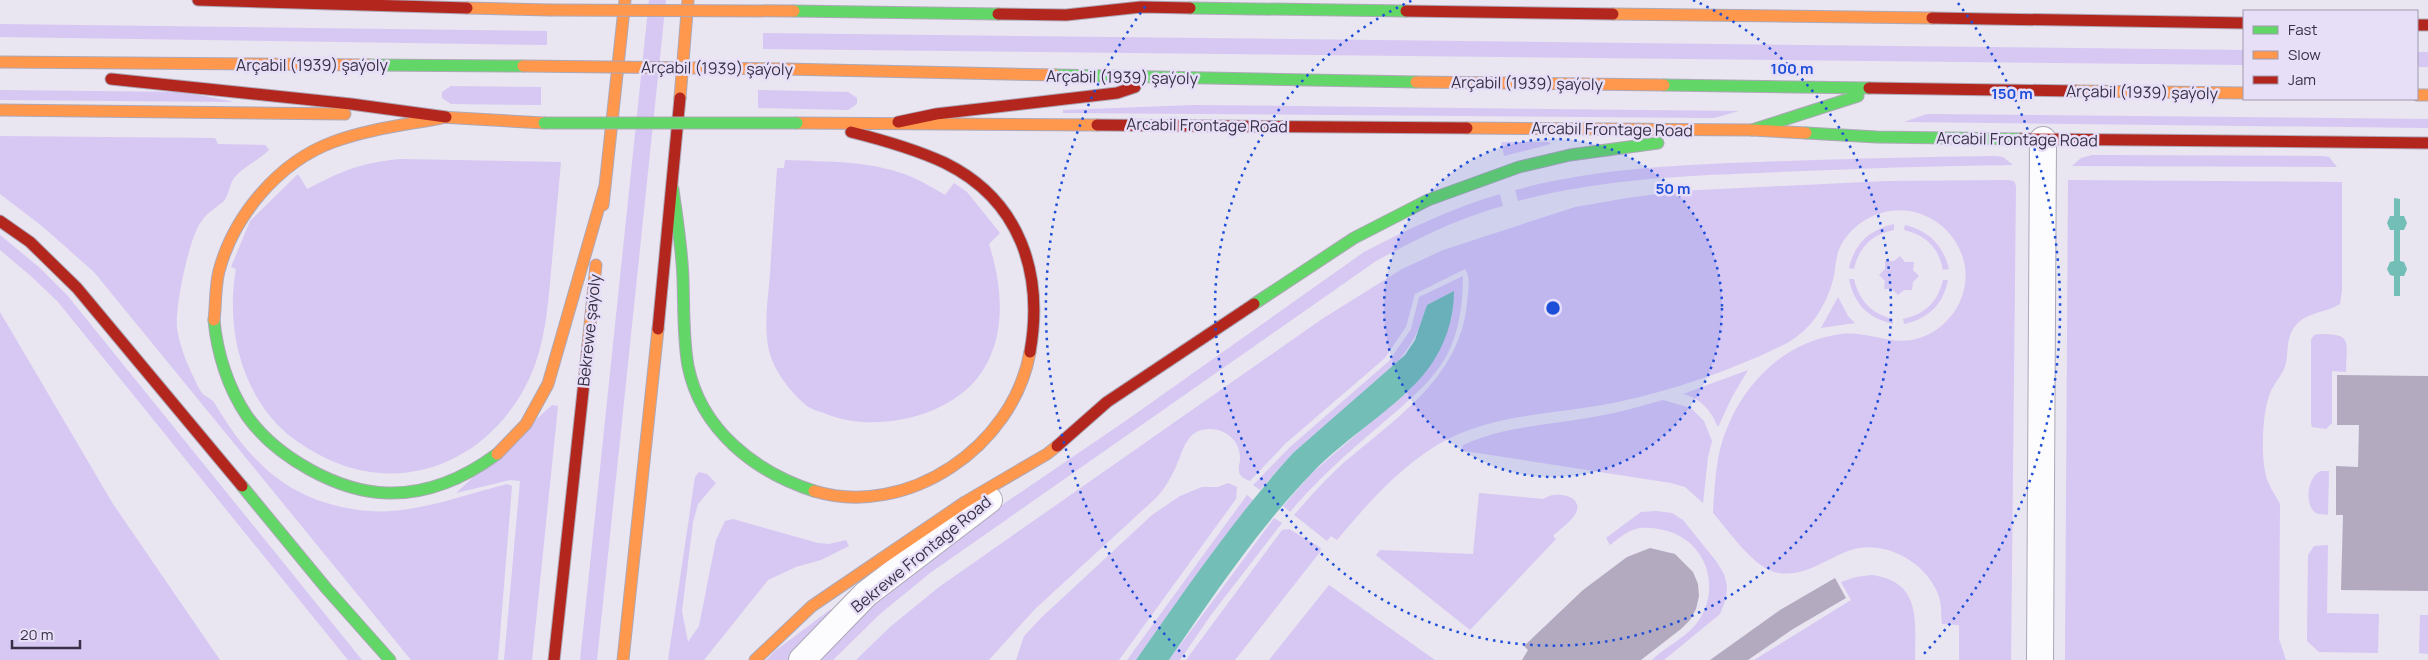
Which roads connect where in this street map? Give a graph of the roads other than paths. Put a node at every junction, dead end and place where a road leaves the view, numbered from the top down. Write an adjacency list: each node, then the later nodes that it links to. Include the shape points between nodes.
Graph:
1 (198, 0): 6 (main road, bridge, via 549,10 1066,14)
2 (625, 0): 23 (main road, Bekrewe şaýoly)
3 (688, 0): 24 (main road)
4 (1111, 0): 6 (main road)
5 (1901, 6): 7 (main road)
6 (1141, 7): 7 (main road)
7 (1942, 20): 8 (main road)
8 (2243, 23)
9 (0, 62): 13 (main road, Arçabil (1939) şaýoly, bridge, via 784,69)
10 (0, 66): 11 (main road)
11 (75, 75)
12 (104, 78): 17 (main road)
13 (1160, 78): 14 (main road, Arçabil (1939) şaýoly); 19 (main road, via 1117,93 936,114)
14 (1879, 88): 15 (main road, Arçabil (1939) şaýoly); 20 (main road)
15 (2243, 93)
16 (0, 110): 17 (main road)
17 (446, 117): 18 (main road, bridge, via 544,123); 23 (main road, via 355,135 318,148 289,166 244,212 220,260 215,296 216,334 229,388 262,436 288,459 318,476 357,490 400,494 433,488 464,476 500,452 526,424 550,380)
18 (802, 122): 19 (main road, Arcabil Frontage Road); 24 (main road, via 885,140 950,164 995,200 1027,256 1035,297 1035,317 1024,376 999,424 948,471 898,493 854,498 832,495 782,479 753,463 731,442 700,403 686,358 682,263)
19 (898, 122): 20 (main road, Arcabil Frontage Road)
20 (1752, 130): 21 (main road, Arcabil Frontage Road); 26 (main road, via 1570,155 1519,167 1458,188 1392,217 1327,255 1107,402)
21 (2043, 140): 22 (main road, Arcabil Frontage Road); 34 (street)
22 (2428, 143)
23 (605, 186): 30 (main road, Bekrewe şaýoly)
24 (673, 189): 31 (main road)
25 (0, 221): 27 (main road, via 30,242 77,288)
26 (1047, 454): 32 (main road, via 965,502 812,606); 33 (street, Bekrewe Frontage Road, via 866,594)
27 (326, 588): 28 (street); 29 (main road)
28 (372, 660)
29 (390, 660)
30 (554, 660)
31 (623, 660)
32 (756, 660)
33 (802, 660)
34 (2040, 660)

